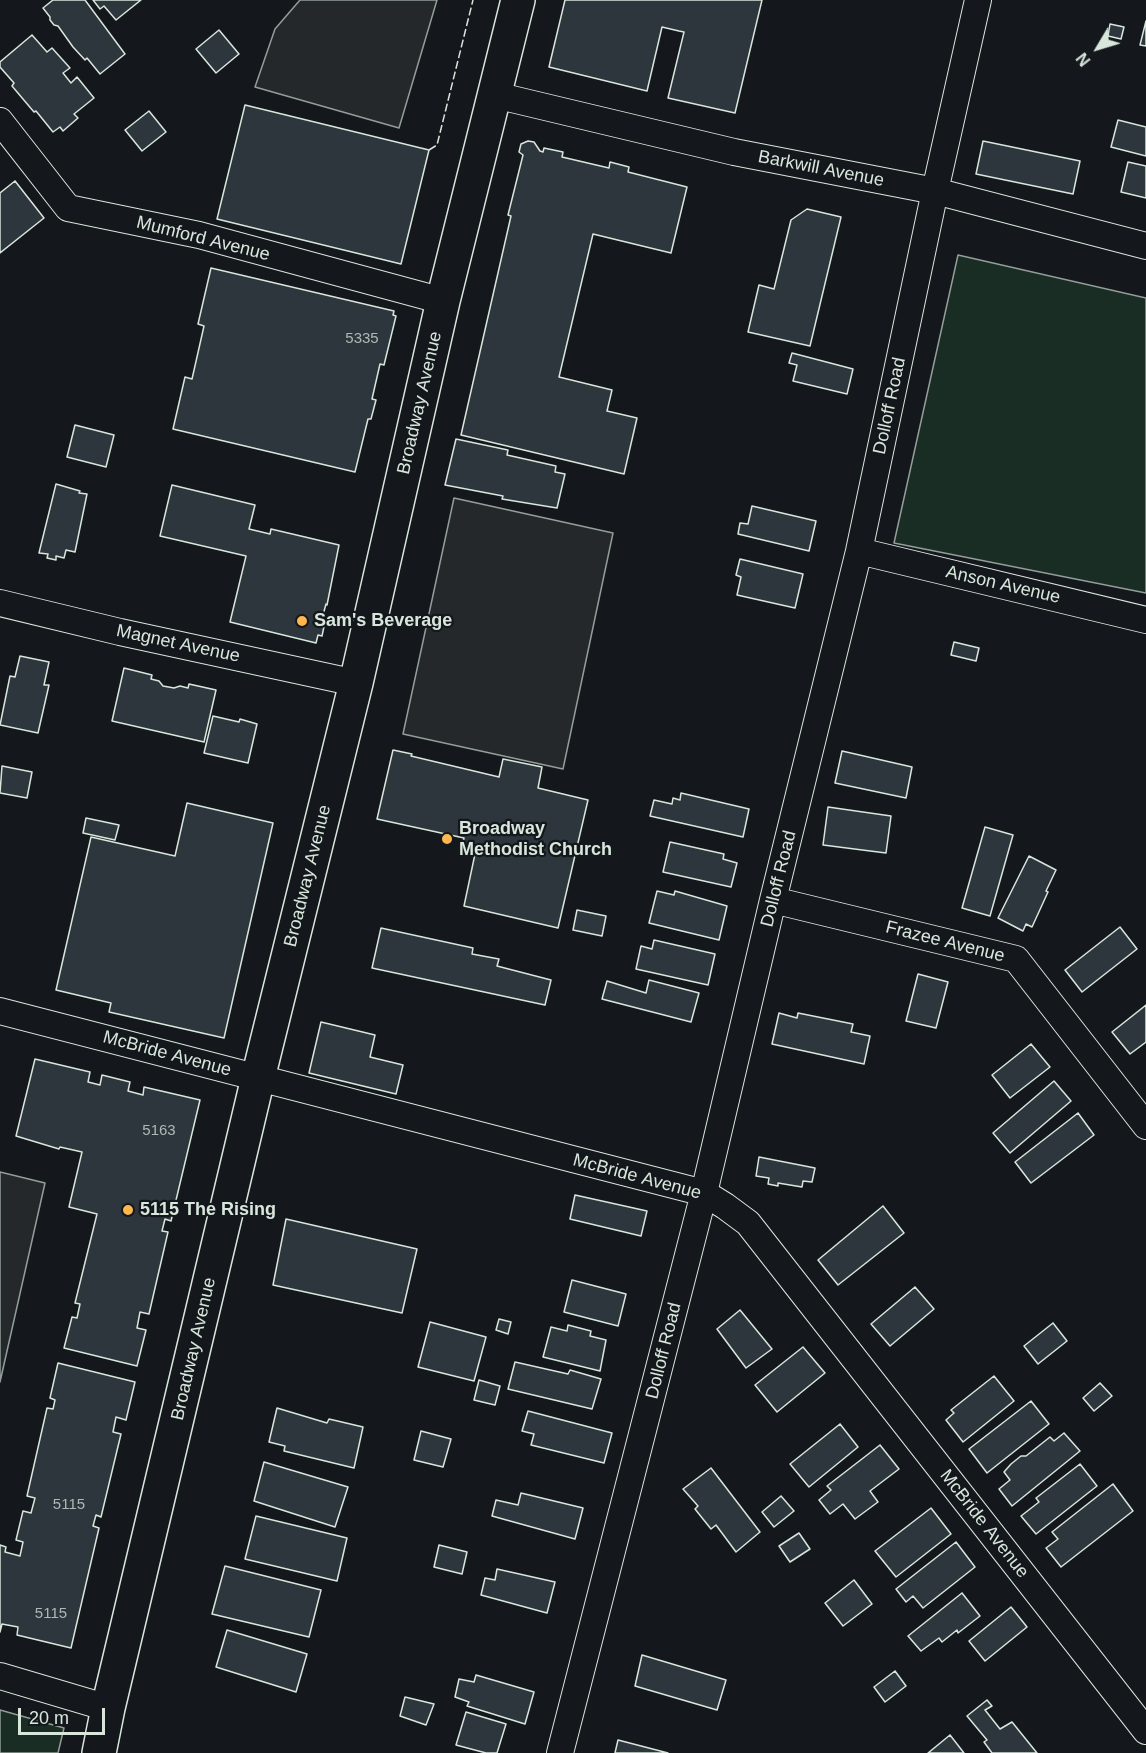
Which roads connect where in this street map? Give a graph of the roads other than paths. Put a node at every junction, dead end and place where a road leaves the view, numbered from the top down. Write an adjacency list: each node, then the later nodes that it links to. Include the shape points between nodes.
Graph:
1 (518, 0): 3 (main road, Broadway Avenue)
2 (978, 0): 5 (street, Dolloff Road)
3 (495, 94): 5 (street, Barkwill Avenue, via 734,152); 7 (main road, Broadway Avenue)
4 (0, 121): 7 (street, Mumford Avenue, via 68,208 199,235)
5 (935, 191): 6 (street, Barkwill Avenue); 8 (street, Dolloff Road)
6 (1146, 246)
7 (443, 301): 11 (main road, Broadway Avenue)
8 (859, 551): 10 (street, Anson Avenue); 12 (street, Dolloff Road)
9 (0, 603): 11 (street, Magnet Avenue)
10 (1146, 620)
11 (356, 683): 14 (main road, Broadway Avenue)
12 (773, 900): 15 (street, Frazee Avenue, via 1016,959); 16 (street, Dolloff Road)
13 (0, 1011): 14 (street, McBride Avenue)
14 (258, 1078): 16 (street, McBride Avenue); 18 (main road, Broadway Avenue)
15 (1146, 1126)
16 (704, 1193): 19 (street, McBride Avenue, via 748,1223); 21 (street, Dolloff Road)
17 (0, 1676): 18 (street)
18 (108, 1707): 20 (main road, Broadway Avenue)
19 (1146, 1731)
20 (99, 1753)
21 (560, 1753)

